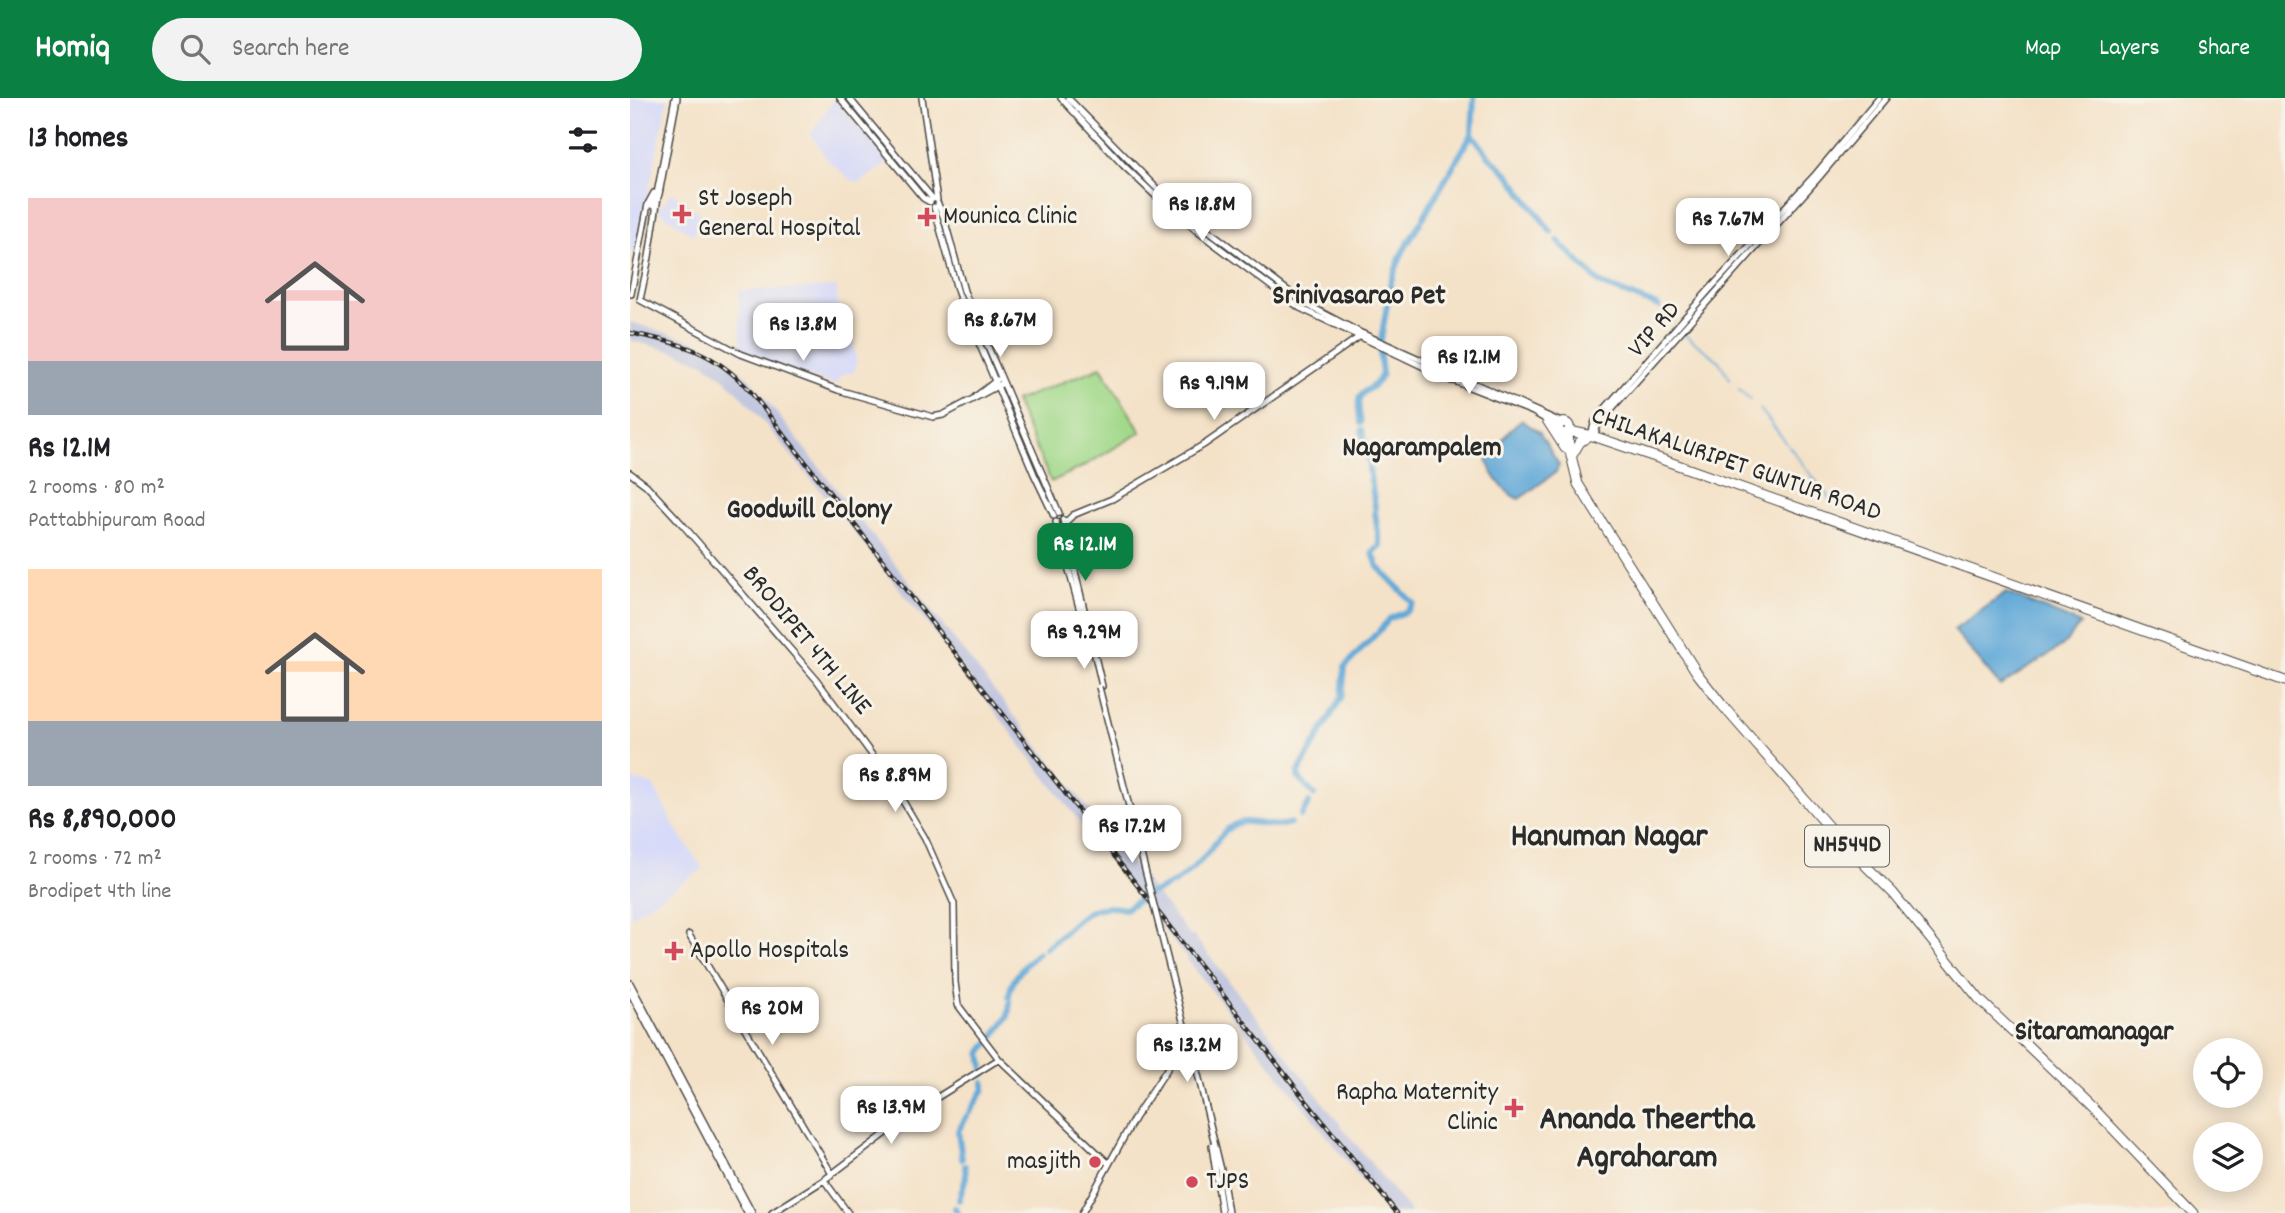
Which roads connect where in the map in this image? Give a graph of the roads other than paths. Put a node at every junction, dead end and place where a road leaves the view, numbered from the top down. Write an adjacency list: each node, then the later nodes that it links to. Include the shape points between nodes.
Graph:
1 (674, 98): 9 (main road)
2 (840, 98): 10 (street, via 923,198)
3 (849, 98): 10 (street)
4 (922, 98): 10 (street)
5 (1061, 98): 16 (street, via 1139,180 1191,226 1300,308)
6 (1068, 98): 17 (street, via 1137,171 1189,217 1304,303)
7 (1879, 98): 15 (street, VIP RD)
8 (1886, 98): 15 (street, VIP RD)
9 (656, 193): 12 (street, via 649,204); 19 (street, via 652,244 640,300 741,354 933,417)
10 (934, 202): 19 (street, via 944,218 964,290)
11 (630, 253): 12 (street)
12 (639, 258): 13 (street); 14 (street)
13 (630, 259)
14 (631, 294)
15 (1678, 329): 22 (street, VIP RD, via 1595,421)
16 (1359, 337): 17 (street); 25 (street, via 1205,444 1112,499)
17 (1372, 341): 18 (street)
18 (1453, 377): 20 (street); 21 (street, via 1533,407)
19 (999, 382): 26 (street, via 1034,474)
20 (1547, 420): 21 (street); 23 (highway, NH544D)
21 (1565, 429): 22 (highway, CHILAKALURIPET GUNTUR ROAD); 23 (highway, NH544D)
22 (1592, 434): 23 (highway); 28 (highway, CHILAKALURIPET GUNTUR ROAD)
23 (1568, 453): 45 (highway, NH544D, via 1575,489 1710,699 1881,887 1969,995 2130,1152); 46 (highway, NH544D, via 1578,484 1710,691 1840,840 1893,893 1980,1000 2096,1111)
24 (630, 473): 34 (street, BRODIPET 4TH LINE, via 680,522 816,679 889,778 925,838 954,904 958,1005)
25 (1073, 515): 26 (street); 27 (street)
26 (1058, 516): 27 (street); 29 (street)
27 (1064, 527): 29 (street)
28 (2285, 678)
29 (1101, 687): 33 (street, bridge)
30 (689, 934): 37 (street)
31 (630, 983): 39 (street)
32 (630, 992): 39 (street)
33 (1187, 1038): 35 (street); 36 (street)
34 (999, 1059): 36 (street, BRODIPET 4TH LINE); 37 (street, via 917,1110)
35 (1209, 1126): 43 (street); 44 (street)
36 (1108, 1163): 42 (street)
37 (832, 1174): 38 (street)
38 (824, 1180): 40 (street); 41 (street)
39 (749, 1213)
40 (772, 1213)
41 (848, 1213)
42 (1082, 1213)
43 (1222, 1213)
44 (1228, 1213)
45 (2185, 1213)
46 (2193, 1213)

